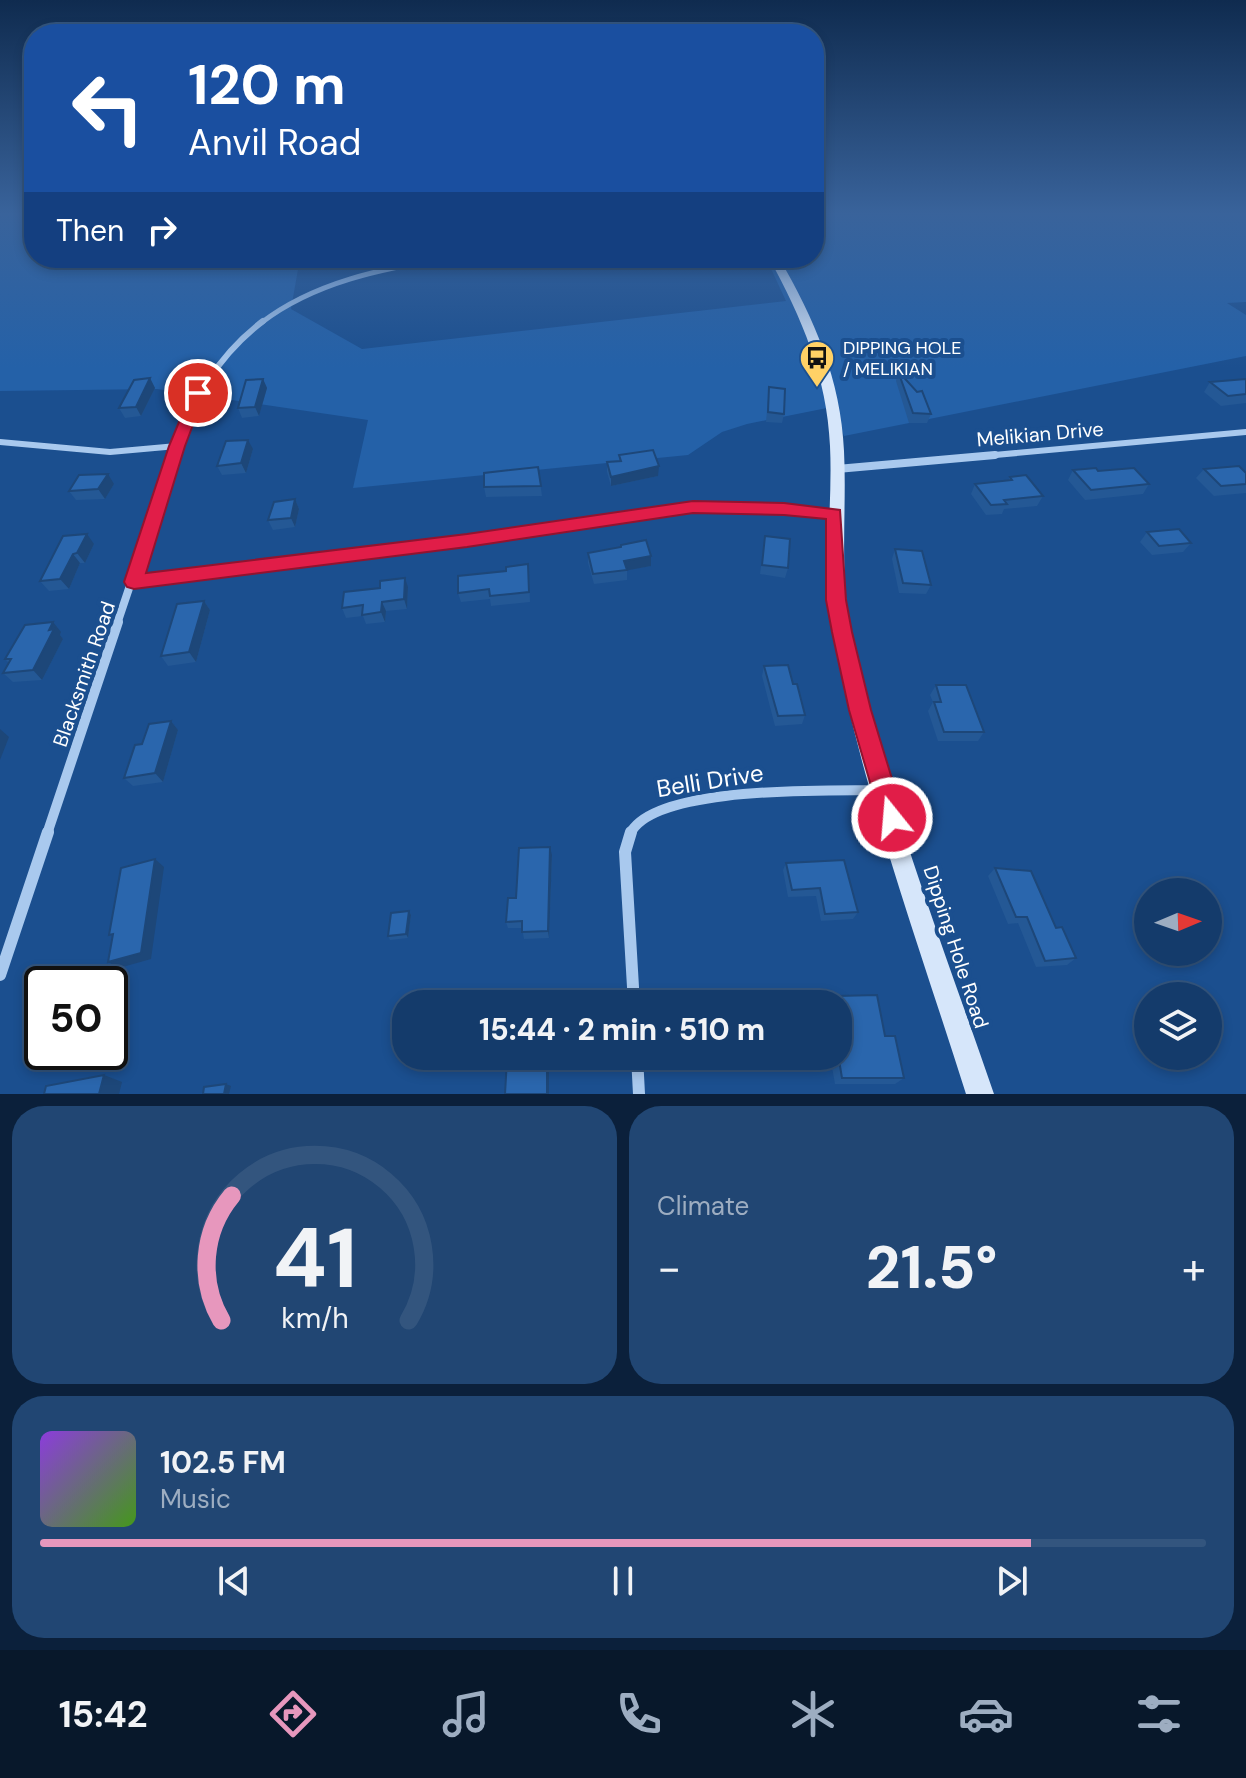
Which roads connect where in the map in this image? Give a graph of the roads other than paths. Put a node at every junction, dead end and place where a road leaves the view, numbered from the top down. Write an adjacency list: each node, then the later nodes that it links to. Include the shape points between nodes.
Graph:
1 (391, 268): 5 (street, Blacksmith Road, via 324,288 243,335 198,393)
2 (779, 268): 6 (main road, Dipping Hole Road, via 823,362)
3 (1246, 432): 6 (street, Melikian Drive)
4 (0, 442): 5 (street, via 95,453)
5 (177, 446): 8 (street, Blacksmith Road)
6 (837, 469): 7 (main road, Dipping Hole Road)
7 (834, 514): 8 (street, via 693,507); 9 (main road, Dipping Hole Road, via 836,600)
8 (134, 582): 10 (street, Blacksmith Road)
9 (883, 789): 11 (street, Belli Drive, via 770,793 646,814 630,828 625,852); 14 (main road, Dipping Hole Road)
10 (0, 975)
11 (633, 990)
12 (638, 1070): 13 (street)
13 (639, 1094)
14 (980, 1094)

